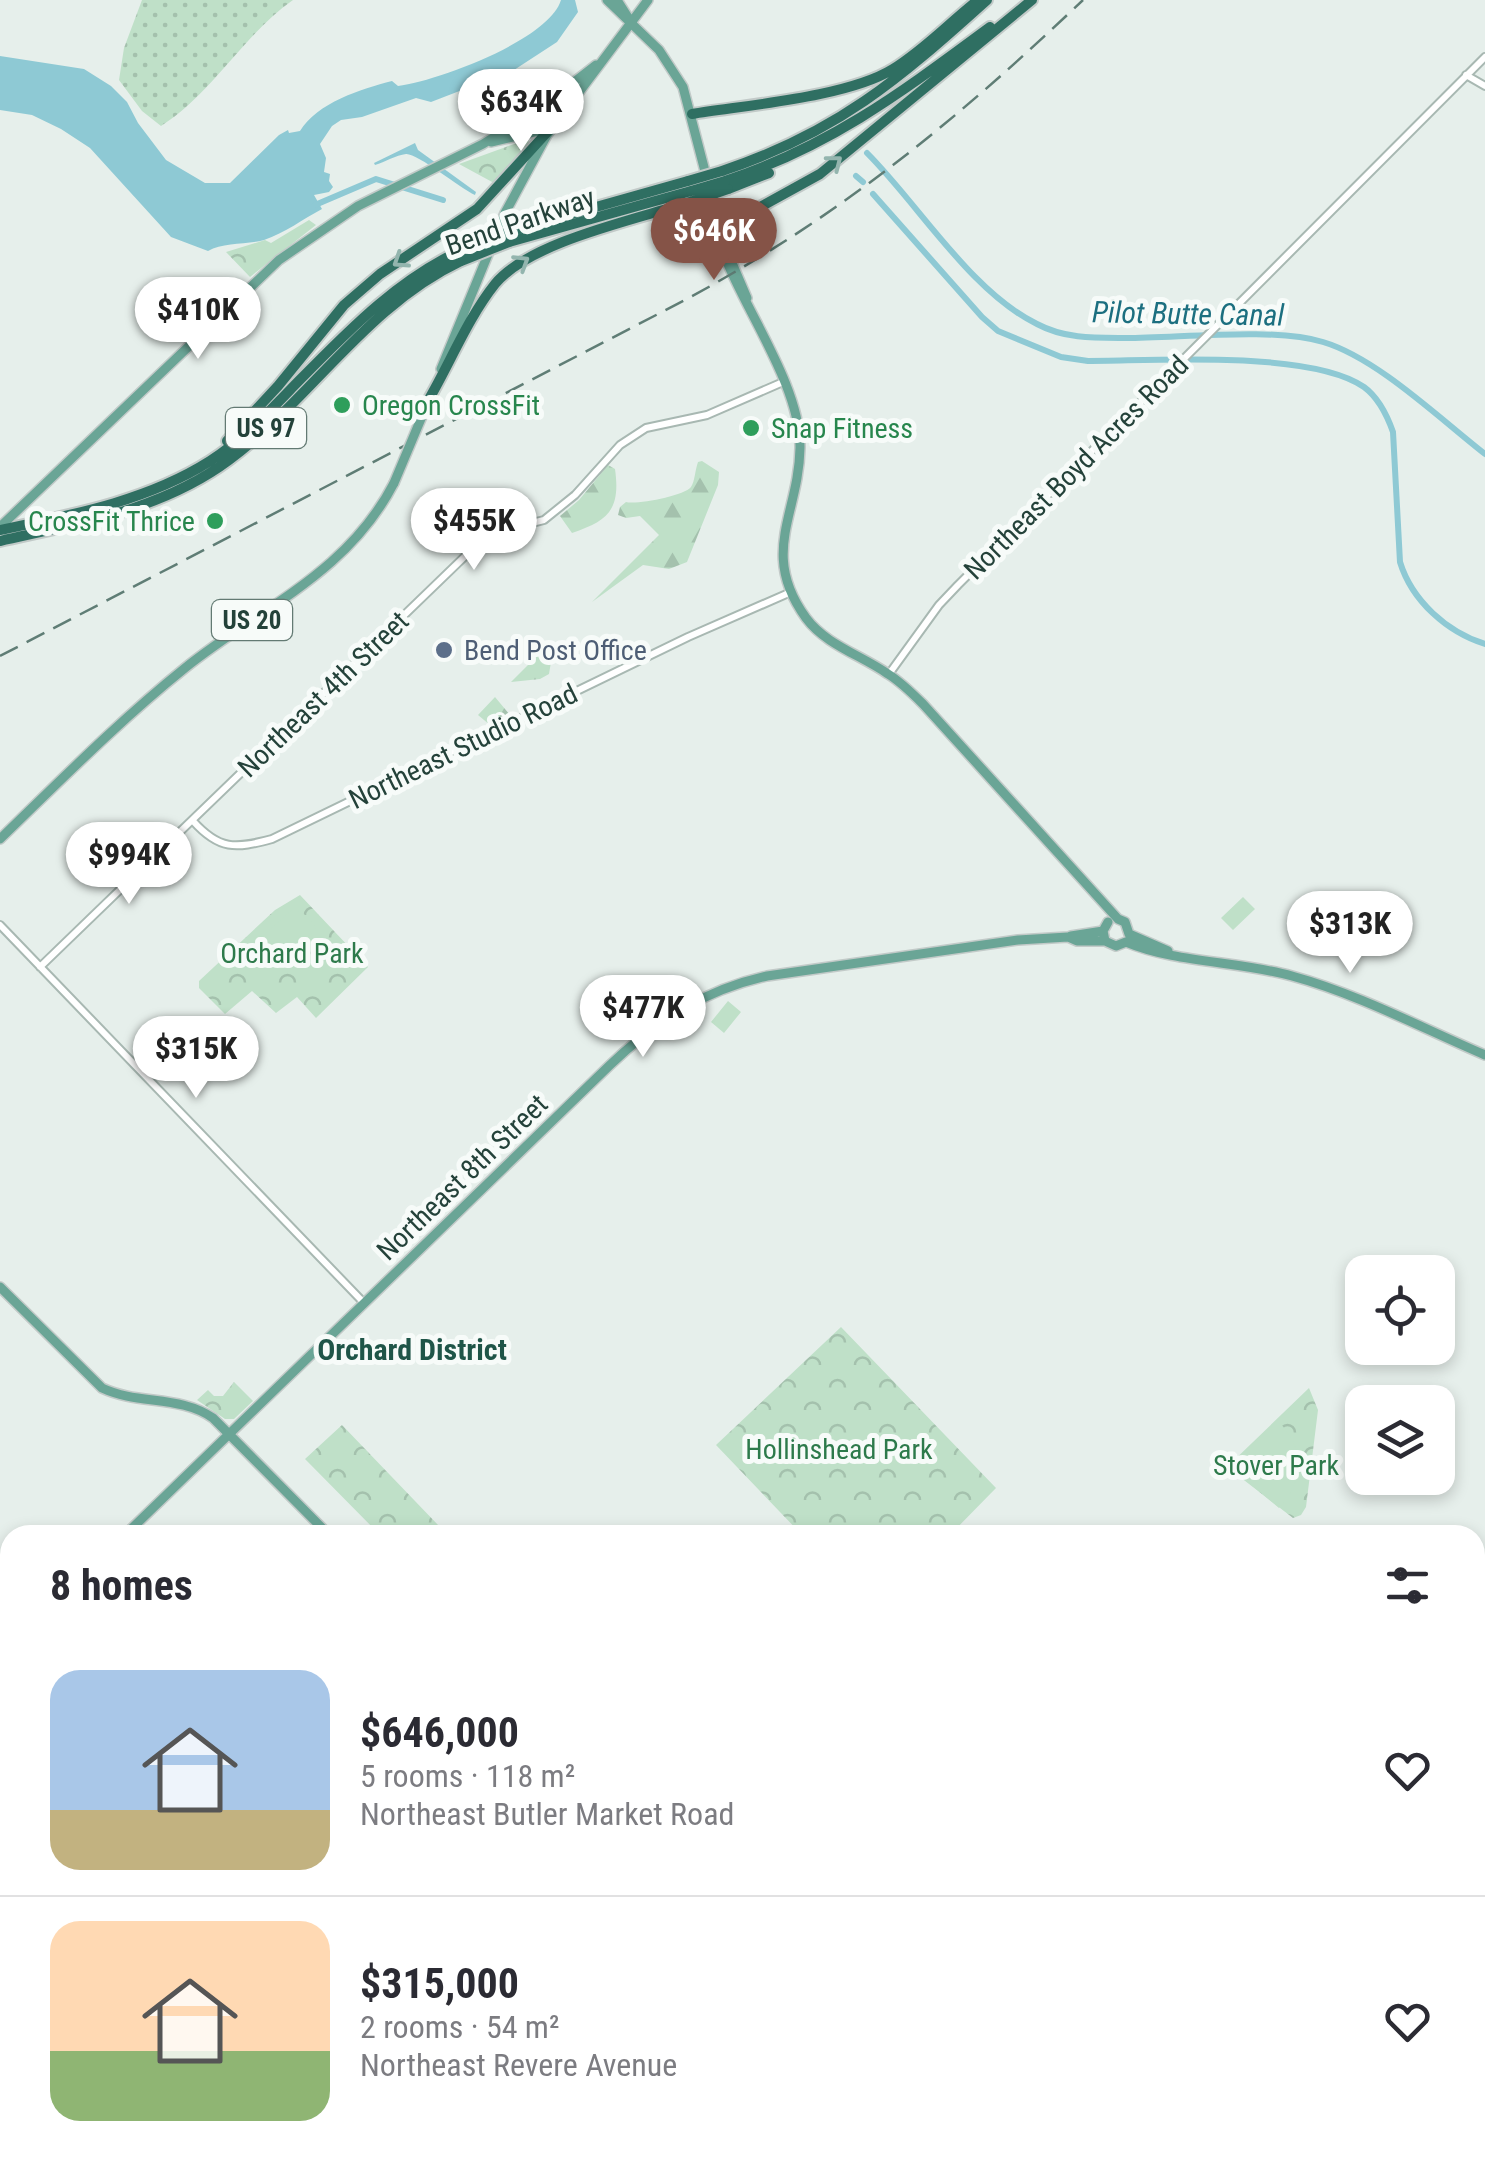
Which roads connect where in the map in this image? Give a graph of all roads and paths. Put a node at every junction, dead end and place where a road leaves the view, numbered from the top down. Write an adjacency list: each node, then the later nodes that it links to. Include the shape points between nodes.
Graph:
1 (607, 0): 8 (main road)
2 (618, 0): 3 (main road); 8 (main road)
3 (628, 0)
4 (648, 0): 8 (main road, US 20)
5 (977, 0): 13 (highway, via 919,50 872,79)
6 (987, 0): 16 (highway, Bend Parkway / US 97, via 846,116)
7 (1029, 0): 16 (highway, Bend Parkway / US 97, via 870,115 779,162); 18 (highway, one-way to 7, via 820,174)
8 (630, 22): 10 (main road, US 20); 13 (main road, via 675,71)
9 (1485, 56): 11 (street, Northeast Boyd Acres Road)
10 (596, 66): 14 (main road, US 20); 15 (main road)
11 (1466, 76): 12 (street); 27 (street, Northeast Boyd Acres Road, via 939,605)
12 (1485, 86)
13 (692, 114): 18 (main road)
14 (551, 128): 15 (main road); 21 (main road, US 20, via 478,273); 22 (highway, one-way to 22, via 477,209 344,305 262,404)
15 (484, 144): 23 (main road, via 390,188 260,275)
16 (725, 181): 17 (highway, Bend Parkway / US 97, bridge); 17 (highway, bridge)
17 (691, 191): 19 (highway, Bend Parkway / US 97); 21 (highway, one-way to 17, via 483,300 518,263)
18 (719, 224): 20 (main road)
19 (510, 236): 22 (highway, Bend Parkway / US 97, bridge, via 468,246 397,288 242,436); 24 (highway, Bend Parkway / US 97, bridge, via 383,311 213,471 143,506)
20 (783, 382): 26 (main road, via 800,440 782,541); 28 (street, Northeast 4th Street, via 707,416 646,428 544,520 488,534)
21 (429, 398): 29 (main road, US 20, bridge, via 394,484 343,554 161,687)
22 (188, 474): 24 (highway, Bend Parkway / US 97)
23 (0, 528): 24 (highway, Bend Parkway / US 97)
24 (35, 528): 25 (highway, Bend Parkway / US 97)
25 (0, 541)
26 (792, 592): 27 (main road, via 819,631); 28 (street, Northeast Studio Road, via 272,839 224,845)
27 (889, 674): 31 (main road, via 1089,888)
28 (192, 821): 33 (street, Northeast 4th Street)
29 (0, 840)
30 (0, 925): 33 (street)
31 (1108, 928): 32 (main road, Northeast 8th Street, via 1116,946); 32 (main road, via 1125,922); 37 (main road, Northeast 8th Street, via 766,976 691,1002 618,1057)
32 (1128, 938): 34 (main road, Northeast 8th Street, via 1154,952 1308,980)
33 (40, 967): 37 (street)
34 (1485, 1055)
35 (0, 1279): 38 (main road)
36 (0, 1287): 38 (main road)
37 (364, 1302): 39 (main road, Northeast 8th Street)
38 (25, 1310): 39 (main road, via 102,1388 190,1406)
39 (230, 1434): 40 (main road, Northeast 8th Street); 41 (main road)
40 (134, 1525)
41 (319, 1525)

